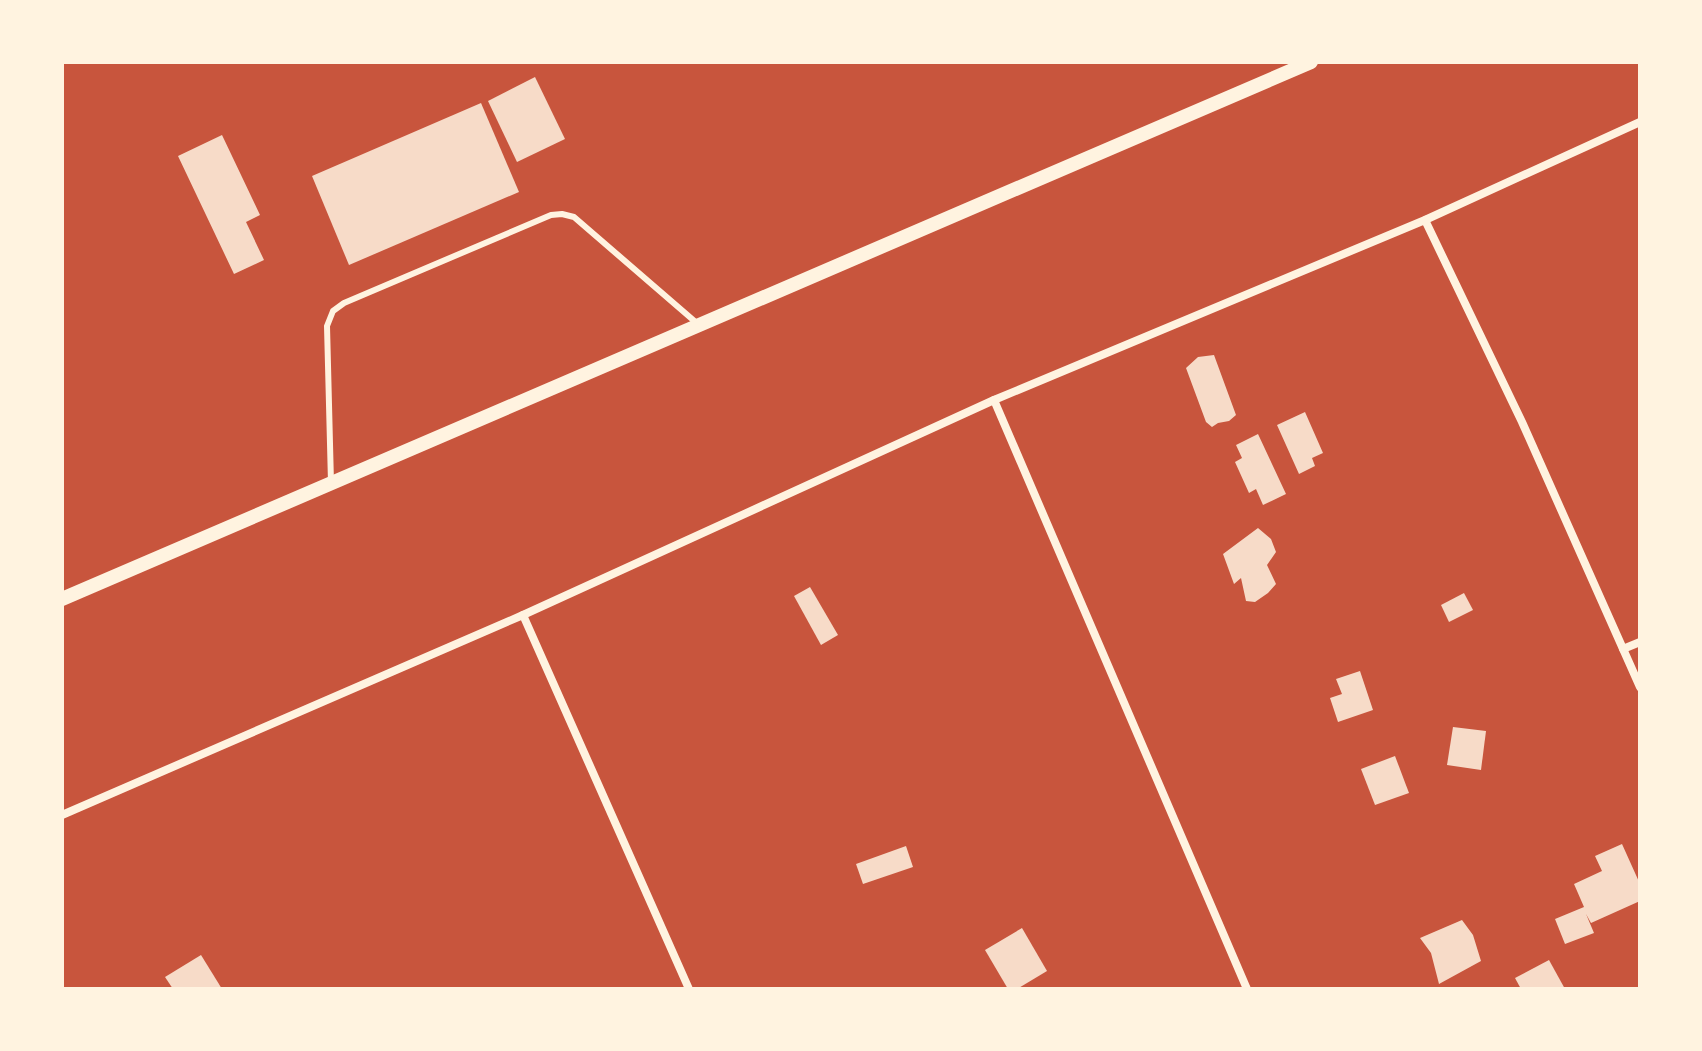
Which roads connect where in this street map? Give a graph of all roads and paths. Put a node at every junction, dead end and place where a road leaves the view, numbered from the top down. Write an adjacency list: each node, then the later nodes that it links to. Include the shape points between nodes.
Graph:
1 (1311, 62): 4 (street)
2 (1640, 122): 3 (street)
3 (1425, 220): 5 (street); 10 (street)
4 (699, 325): 6 (street); 6 (lane, via 574,217 562,214 344,303 333,311 327,326)
5 (994, 400): 8 (street); 14 (street)
6 (331, 483): 7 (street)
7 (62, 599)
8 (523, 615): 12 (street); 13 (street)
9 (1640, 642): 10 (street)
10 (1623, 649): 11 (street)
11 (1640, 687)
12 (62, 815)
13 (689, 989)
14 (1247, 989)

